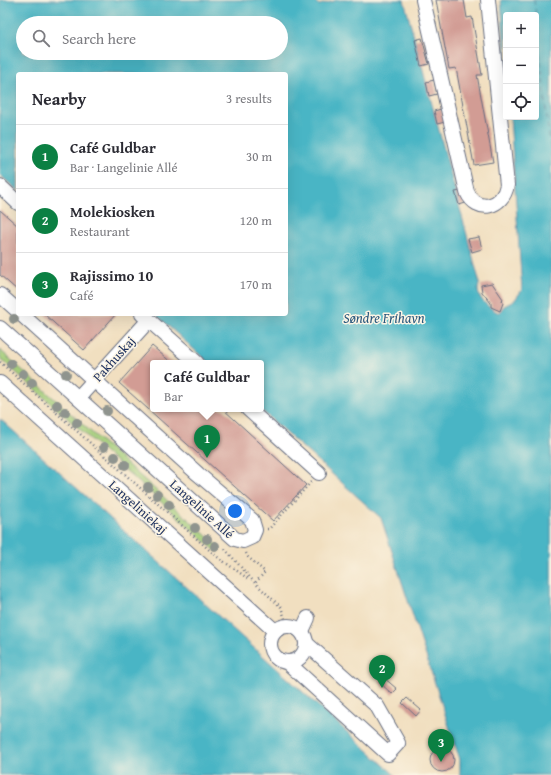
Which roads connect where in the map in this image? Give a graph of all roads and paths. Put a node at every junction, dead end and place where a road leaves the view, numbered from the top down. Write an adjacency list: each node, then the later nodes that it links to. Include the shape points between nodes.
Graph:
1 (423, 0): 2 (street, via 467,192 473,201 486,206 499,202 507,185)
2 (488, 0)
3 (0, 186): 4 (street)
4 (16, 200)
5 (0, 295): 6 (street)
6 (16, 309)
7 (23, 316): 12 (street, Langelinie Allé)
8 (146, 317): 10 (street, Pakhuskaj); 12 (street, Pakhuskaj)
9 (0, 328): 14 (street, Langelinie Allé)
10 (194, 360)
11 (0, 362): 19 (path, via 216,556)
12 (94, 380): 14 (street, Pakhuskaj); 17 (street, Langelinie Allé, via 252,520)
13 (0, 383): 20 (street, Langeliniekaj)
14 (78, 398): 17 (street, Langelinie Allé, via 235,539)
15 (251, 412): 16 (street)
16 (319, 473): 17 (path, via 269,529)
17 (252, 538): 19 (path, via 248,557 265,572)
18 (224, 548): 19 (path)
19 (255, 583): 20 (path, via 281,606)
20 (281, 628): 21 (street, via 295,627); 22 (street, via 271,636 270,650 277,660)
21 (305, 631): 22 (street, via 305,651 302,657); 22 (street, via 377,706 398,743 388,754)
22 (288, 663)

